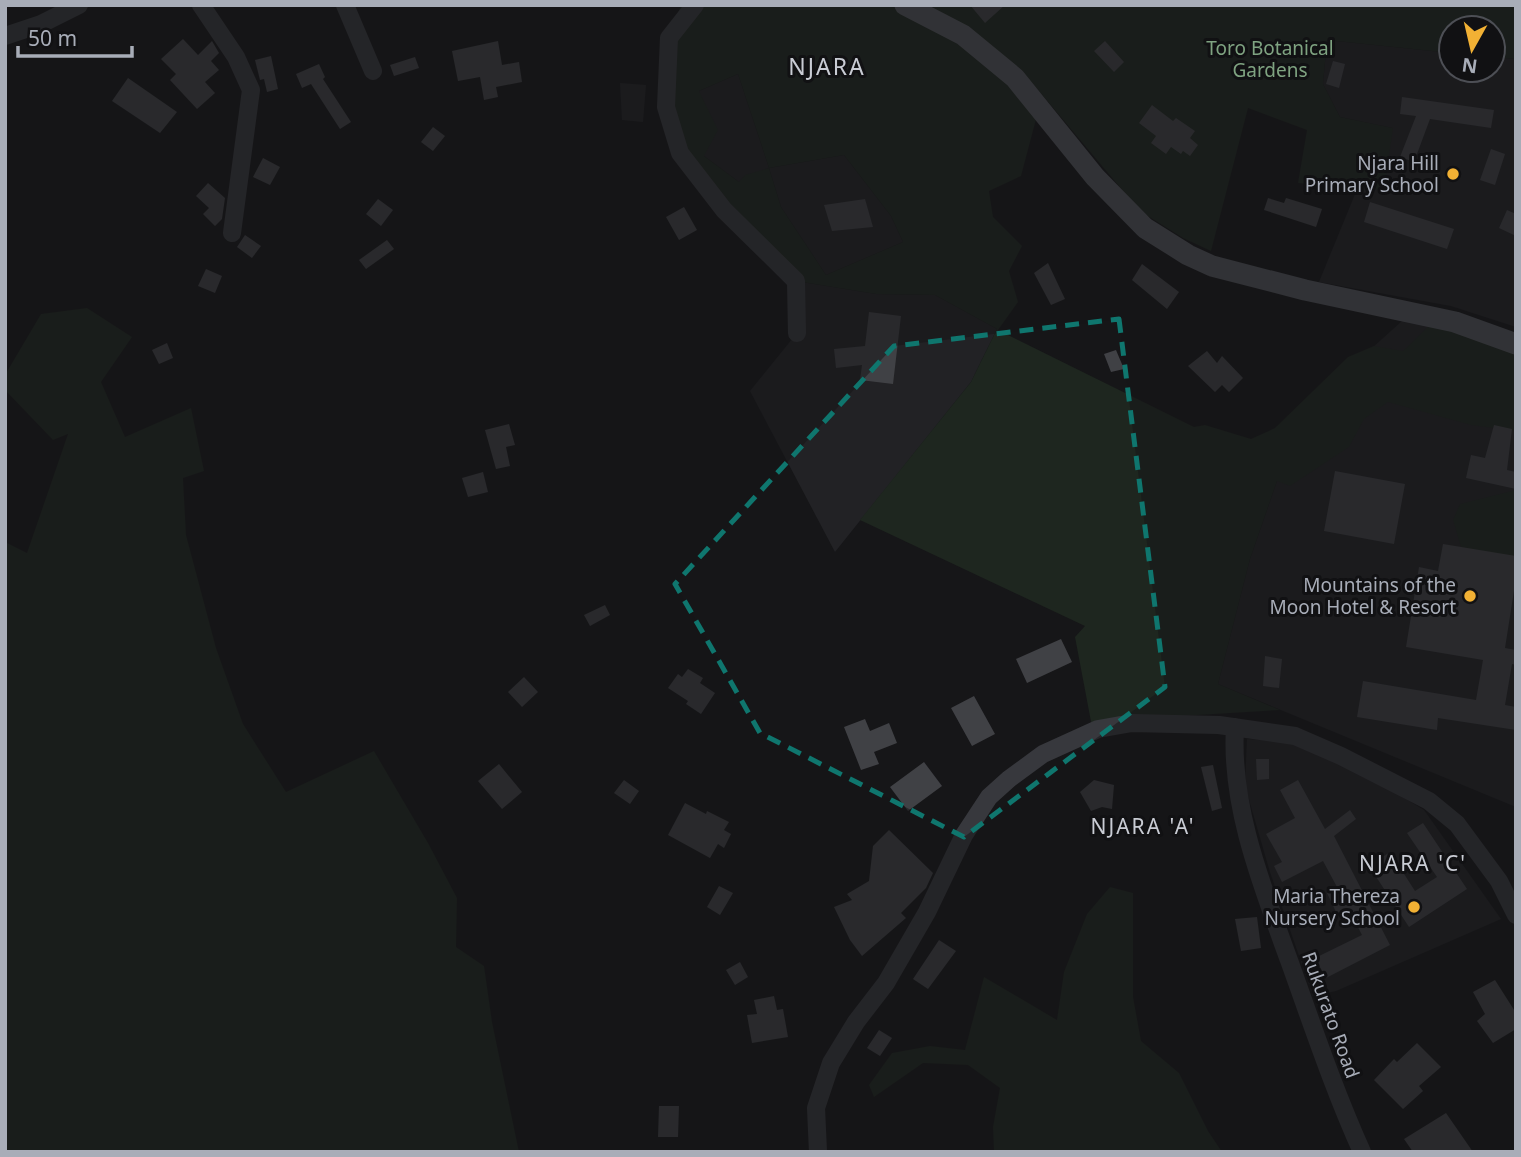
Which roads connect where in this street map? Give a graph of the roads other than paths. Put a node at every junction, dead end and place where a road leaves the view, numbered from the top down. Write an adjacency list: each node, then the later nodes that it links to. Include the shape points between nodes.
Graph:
1 (79, 5): 6 (street)
2 (201, 5): 8 (street, via 236,57 251,90)
3 (345, 5): 7 (street)
4 (695, 5): 9 (street, via 669,38 666,107 680,153 724,210 796,281)
5 (905, 5): 10 (main road, via 963,35 1007,71 1095,177 1145,228 1188,255 1278,283 1455,322)
6 (5, 36)
7 (373, 71)
8 (232, 233)
9 (797, 333)
10 (1516, 344)
11 (1235, 727): 12 (street, via 1295,736 1429,801 1457,824 1483,858); 13 (street, via 1132,723 1098,729 1043,754 989,797 886,982 831,1063 816,1108); 14 (street, Rukurato Road, via 1237,790 1264,891)
12 (1516, 915)
13 (818, 1152)
14 (1362, 1152)

